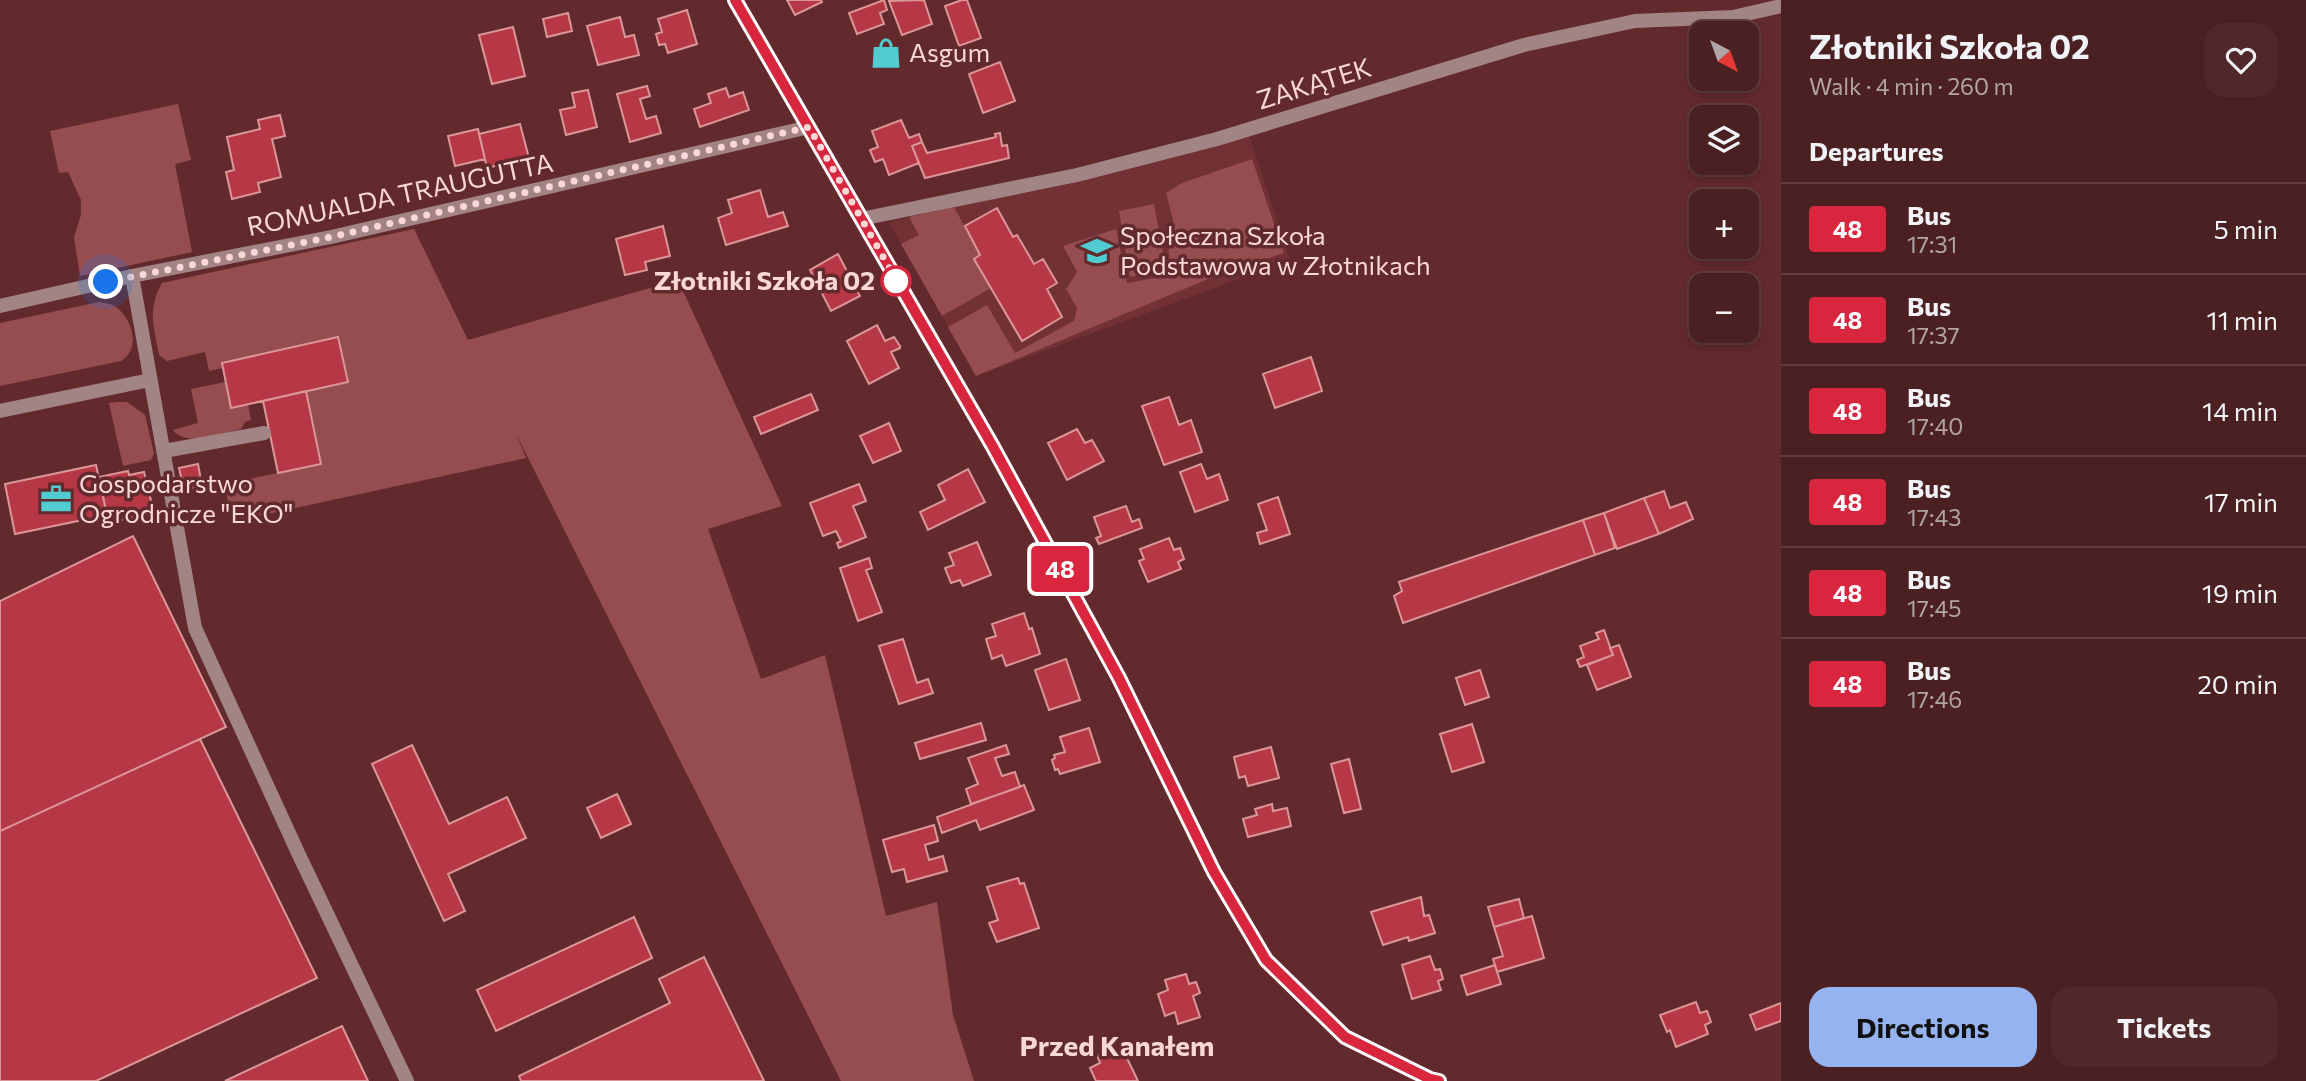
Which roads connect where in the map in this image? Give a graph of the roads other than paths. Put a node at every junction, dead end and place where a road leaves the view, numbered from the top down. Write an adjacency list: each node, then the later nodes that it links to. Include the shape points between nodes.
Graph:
1 (734, 0): 3 (street)
2 (1781, 6): 4 (street, ZAKĄTEK, via 1733,17 1635,21 1524,45 1217,139 1077,175)
3 (809, 127): 4 (street); 5 (street, ROMUALDA TRAUGUTTA, via 331,237)
4 (861, 219): 12 (street, via 992,445 1119,678 1214,872 1266,960 1345,1037)
5 (132, 276): 6 (street, ROMUALDA TRAUGUTTA); 7 (street)
6 (0, 306)
7 (150, 380): 8 (street); 10 (street)
8 (0, 411)
9 (264, 433): 10 (street)
10 (164, 451): 11 (street, via 195,628)
11 (407, 1081)
12 (1439, 1081)

